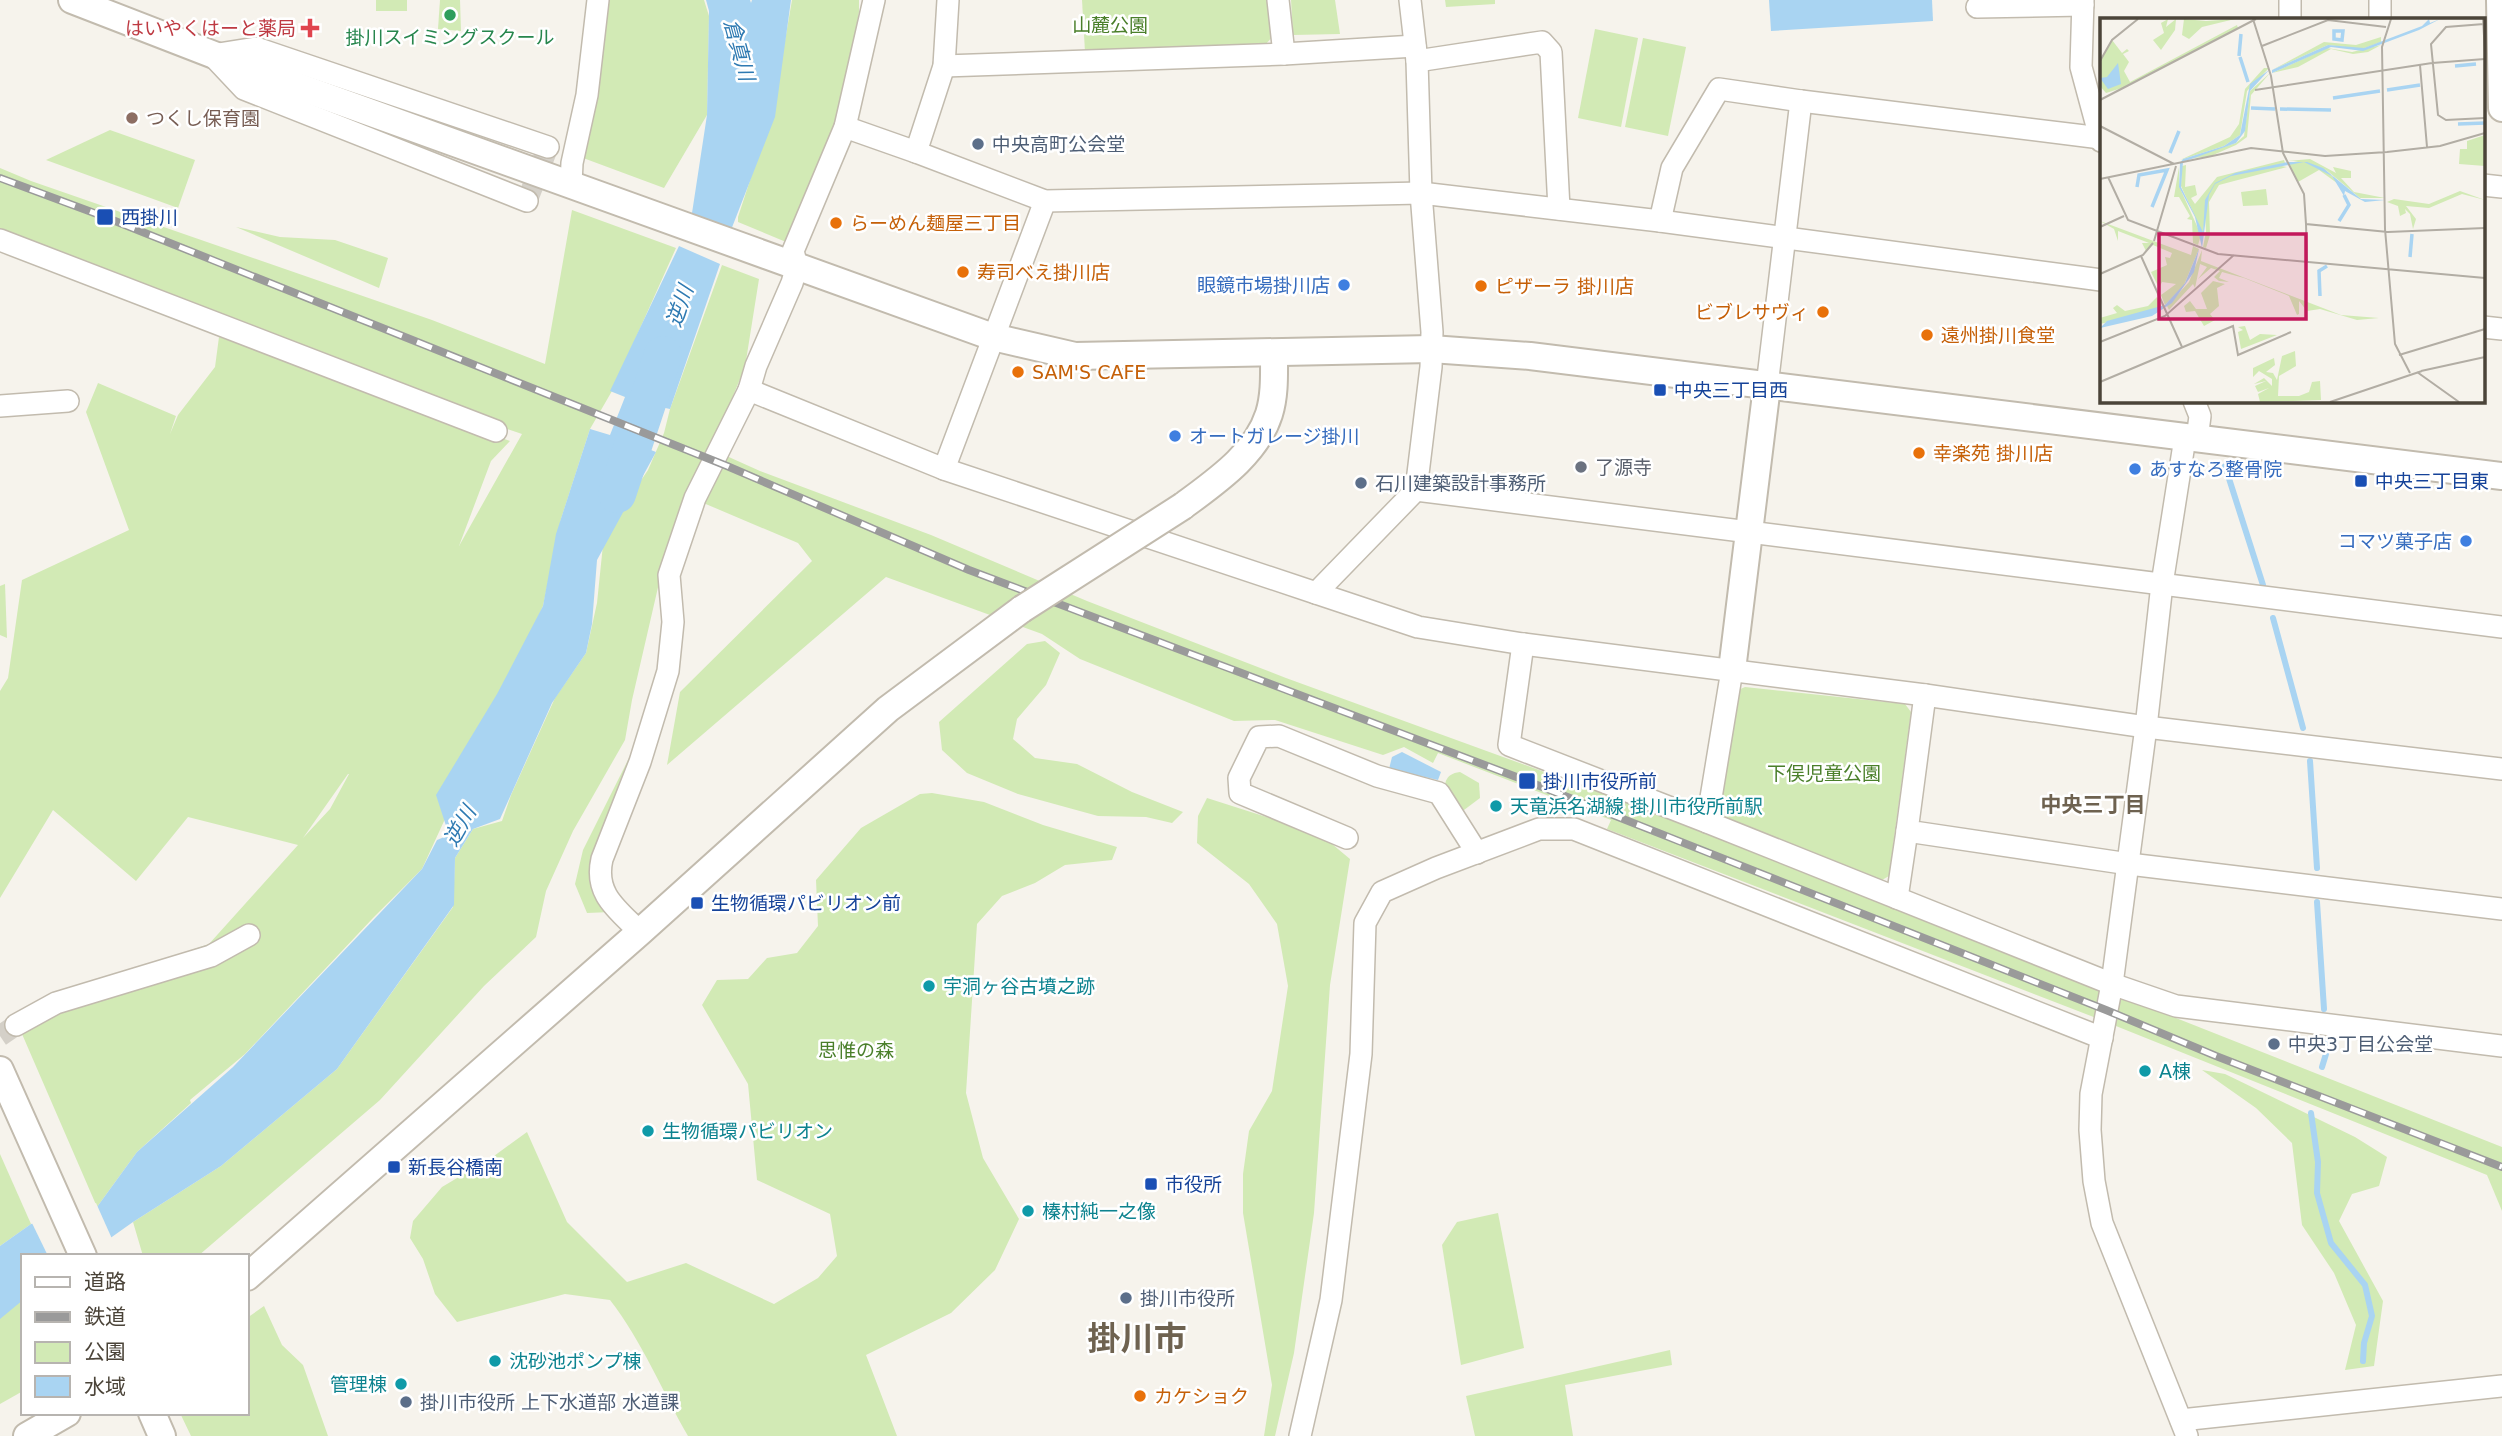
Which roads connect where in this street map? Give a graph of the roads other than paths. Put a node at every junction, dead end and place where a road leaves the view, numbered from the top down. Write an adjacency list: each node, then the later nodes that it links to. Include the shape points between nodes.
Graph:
1 (72, 0): 18 (street)
2 (598, 0): 27 (street, via 587,95 572,163)
3 (874, 0): 22 (street)
4 (948, 0): 19 (street)
5 (1279, 0): 16 (street)
6 (1410, 0): 17 (street)
7 (2290, 0): 12 (street)
8 (2380, 0): 13 (street)
9 (2500, 0): 14 (street)
10 (2083, 3): 11 (street); 15 (street)
11 (1977, 6)
12 (2290, 18)
13 (2381, 18)
14 (2495, 37): 21 (street)
15 (2092, 49): 23 (street, via 2081,67)
16 (1284, 54): 17 (street); 19 (street)
17 (1416, 54): 30 (street); 33 (street, via 1542,43 1551,51)
18 (212, 55): 25 (street, via 256,48); 27 (street); 31 (street, via 244,89)
19 (944, 66): 26 (street)
20 (1801, 101): 24 (street); 34 (street, via 1719,89 1672,168); 35 (street)
21 (2502, 108)
22 (845, 127): 26 (street); 37 (street)
23 (2100, 135)
24 (2100, 139)
25 (548, 147)
26 (916, 152): 32 (street)
27 (575, 185): 37 (street)
28 (2484, 185): 29 (street)
29 (2502, 187)
30 (1421, 193): 32 (street); 33 (street); 42 (street)
31 (527, 201)
32 (1045, 201): 41 (street)
33 (1559, 209): 34 (street)
34 (1660, 221): 35 (street)
35 (1786, 237): 38 (street); 44 (street)
36 (0, 240): 49 (street)
37 (790, 263): 41 (street); 45 (street)
38 (2100, 280)
39 (2484, 327): 40 (street)
40 (2502, 329)
41 (992, 337): 43 (street, via 1075,356); 51 (street)
42 (1431, 349): 43 (street); 44 (street, via 1595,363); 53 (street)
43 (1274, 354): 70 (street, bridge, via 1269,415 1225,475 1022,609 888,709)
44 (1767, 386): 50 (street); 54 (street)
45 (749, 390): 51 (street); 70 (street, via 695,498 669,575 673,622 668,671 599,872 605,894)
46 (68, 401): 48 (street)
47 (2194, 402): 50 (street, via 2200,416)
48 (0, 406)
49 (496, 431)
50 (2191, 438): 52 (street); 55 (street)
51 (944, 468): 56 (street)
52 (2502, 476)
53 (1416, 490): 54 (street); 56 (street)
54 (1748, 532): 55 (street); 59 (street)
55 (2162, 584): 57 (street); 61 (street)
56 (1316, 593): 58 (street, via 1418,627)
57 (2502, 627)
58 (1523, 644): 59 (street); 63 (street, via 1509,745)
59 (1732, 670): 60 (street); 63 (street)
60 (1925, 695): 61 (street); 64 (street)
61 (2146, 727): 62 (street); 67 (street)
62 (2502, 769)
63 (1707, 822): 68 (street)
64 (1906, 831): 67 (street); 68 (street)
65 (1347, 838): 66 (street, via 1240,793 1239,778 1259,737 1279,736 1377,776 1439,793)
66 (1477, 853): 74 (street, via 1539,829 1574,829); 85 (street, via 1382,892 1365,923 1361,1054 1333,1286)
67 (2129, 864): 69 (street); 72 (street)
68 (1897, 898): 72 (street)
69 (2502, 909)
70 (640, 932): 78 (street)
71 (249, 934): 73 (street, via 211,956 56,1003)
72 (2112, 984): 74 (street); 75 (street, via 2176,1006)
73 (16, 1025)
74 (2102, 1038): 82 (street, via 2091,1094 2090,1130 2102,1223)
75 (2502, 1046)
76 (0, 1070): 77 (street)
77 (82, 1254)
78 (248, 1276)
79 (2502, 1386): 82 (street)
80 (64, 1415): 83 (street)
81 (153, 1415): 84 (street)
82 (2184, 1428)
83 (27, 1436)
84 (162, 1436)
85 (1300, 1436)

